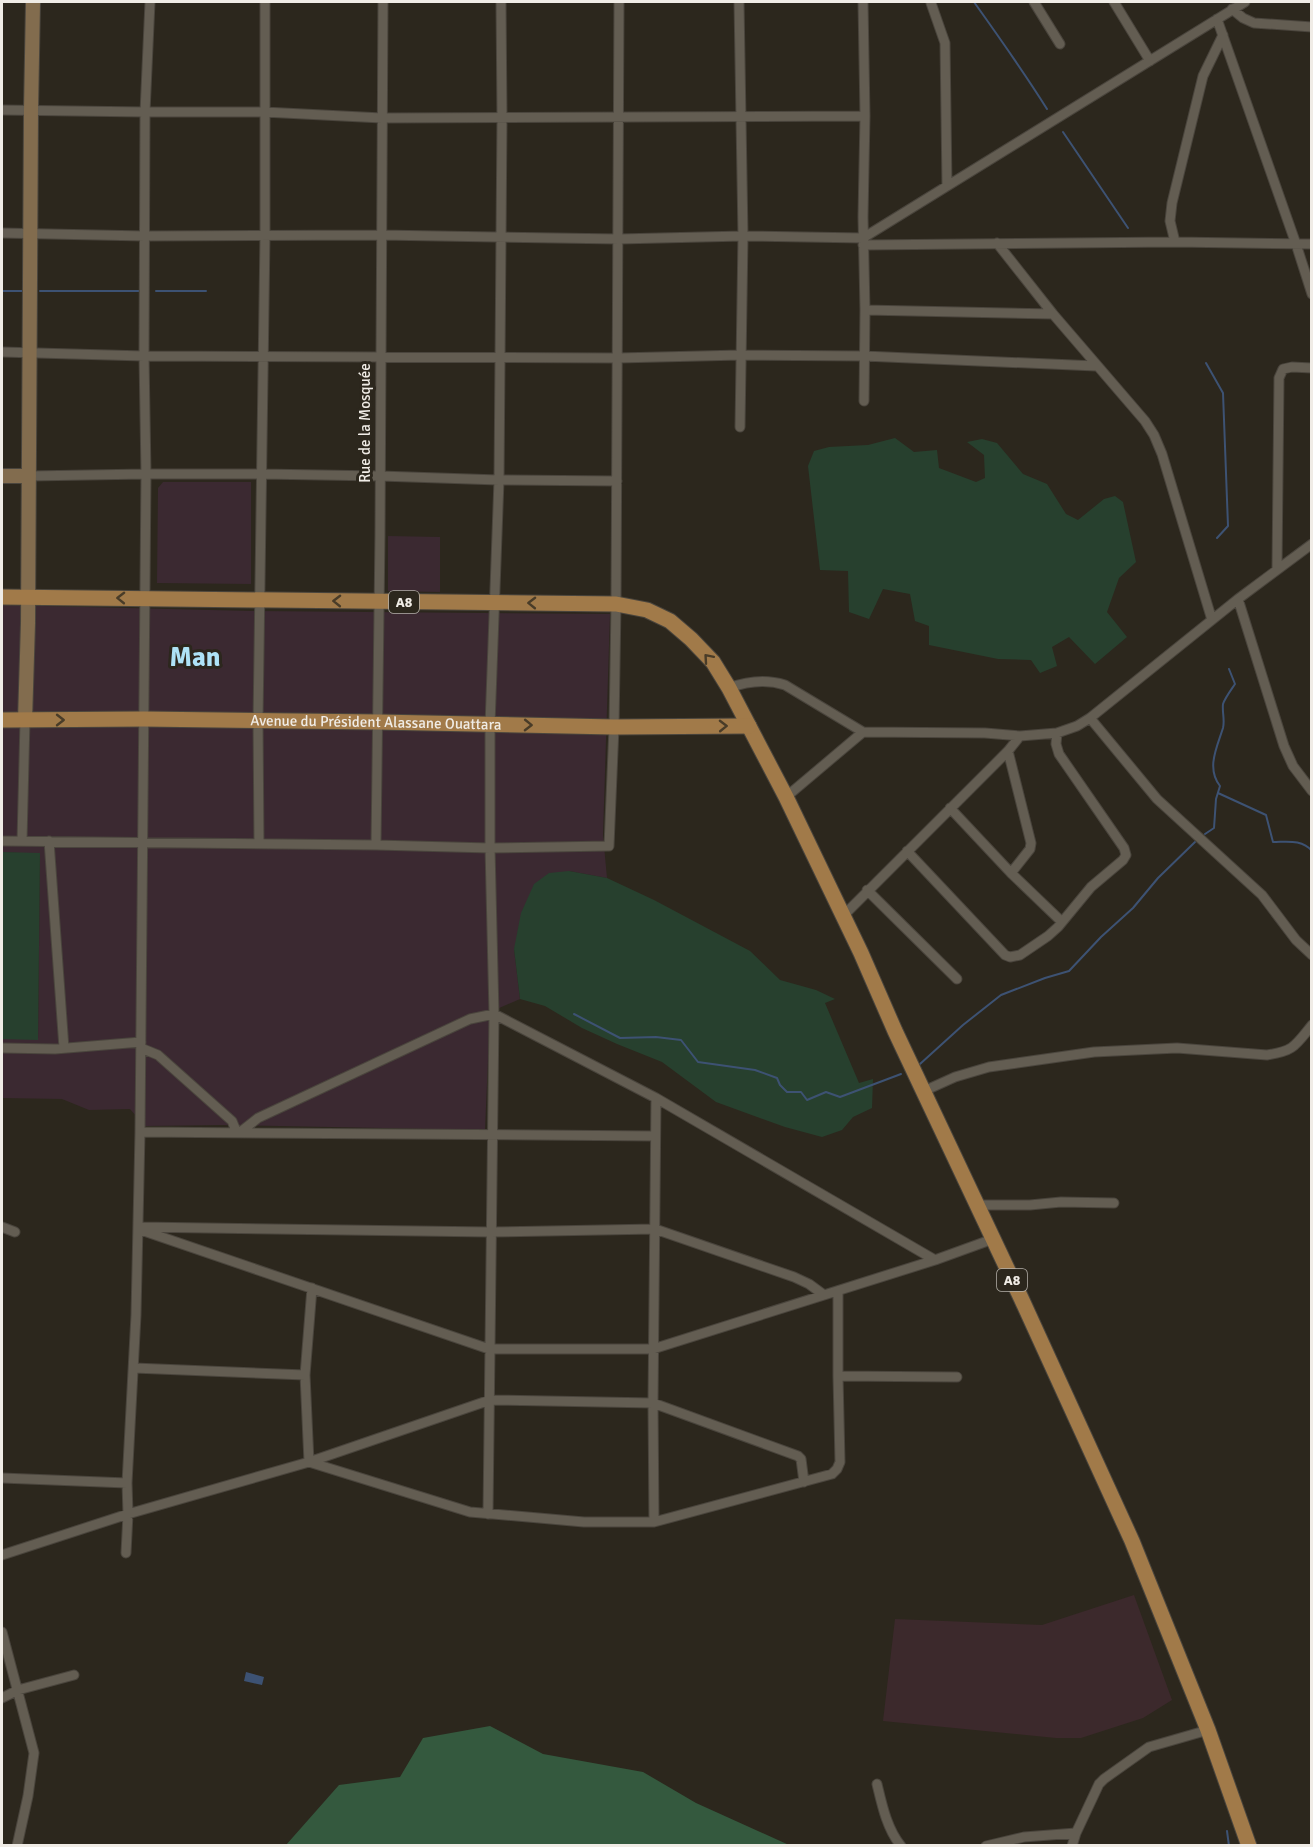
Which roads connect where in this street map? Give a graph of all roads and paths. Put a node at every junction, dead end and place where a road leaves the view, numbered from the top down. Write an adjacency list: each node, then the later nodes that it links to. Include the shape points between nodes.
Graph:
1 (33, 2): 20 (main road)
2 (150, 2): 21 (street)
3 (265, 2): 22 (street)
4 (383, 2): 26 (street, Rue de la Mosquée)
5 (501, 2): 27 (street)
6 (619, 2): 25 (street)
7 (739, 2): 23 (street)
8 (863, 2): 24 (street)
9 (1034, 2): 17 (street)
10 (1114, 2): 18 (street)
11 (1245, 2): 13 (street)
12 (931, 3): 28 (street, via 945,43)
13 (1232, 9): 14 (street); 15 (street, via 1254,23)
14 (1217, 19): 16 (street); 18 (street)
15 (1311, 27)
16 (1223, 35): 38 (street, via 1203,76 1174,195 1170,221); 40 (street)
17 (1060, 44)
18 (1150, 61): 28 (street)
19 (2, 110): 20 (street)
20 (31, 110): 21 (street); 30 (main road)
21 (145, 112): 22 (street); 33 (street)
22 (264, 112): 26 (street); 31 (street)
23 (740, 116): 24 (street); 25 (street); 34 (street)
24 (865, 116): 37 (street)
25 (619, 117): 27 (street); 36 (street)
26 (382, 118): 27 (street); 32 (street, Rue de la Mosquée)
27 (502, 118): 35 (street)
28 (947, 186): 37 (street)
29 (2, 233): 30 (street)
30 (30, 233): 33 (street); 46 (main road)
31 (265, 235): 32 (street); 33 (street); 49 (street)
32 (381, 235): 35 (street); 51 (street, Rue de la Mosquée)
33 (145, 236): 48 (street)
34 (743, 236): 36 (street); 37 (street); 47 (street)
35 (500, 238): 36 (street); 52 (street)
36 (619, 240): 53 (street)
37 (863, 242): 39 (street); 43 (street)
38 (1175, 242): 39 (street); 40 (street)
39 (997, 243): 44 (street)
40 (1296, 244): 41 (street); 42 (street)
41 (1311, 244)
42 (1311, 294)
43 (865, 309): 44 (street); 50 (street)
44 (1053, 314): 54 (street)
45 (2, 352): 46 (street)
46 (29, 353): 48 (street); 61 (main road)
47 (741, 355): 50 (street); 53 (street); 57 (street)
48 (144, 356): 49 (street); 58 (street)
49 (264, 356): 51 (street); 59 (street)
50 (864, 356): 54 (street); 56 (street)
51 (381, 357): 52 (street); 62 (street, Rue de la Mosquée)
52 (499, 358): 53 (street); 63 (street)
53 (618, 358): 64 (street)
54 (1096, 366): 75 (street, via 1154,435)
55 (1311, 368): 66 (street, via 1283,369 1279,378)
56 (864, 401)
57 (740, 427)
58 (146, 474): 59 (street); 61 (street); 69 (street)
59 (262, 474): 62 (street); 71 (street)
60 (2, 476): 61 (main road)
61 (29, 476): 68 (main road)
62 (380, 476): 63 (street); 72 (street, Rue de la Mosquée)
63 (499, 480): 64 (street); 73 (street)
64 (617, 481): 74 (street)
65 (1311, 544): 66 (street)
66 (1276, 569): 70 (street)
67 (2, 597): 68 (main road, A8)
68 (26, 597): 69 (main road, A8, one-way to 68); 80 (main road)
69 (145, 598): 71 (main road, A8); 78 (street)
70 (1238, 599): 75 (street); 90 (street, via 1284,746)
71 (260, 600): 72 (main road, A8, one-way to 71); 81 (street)
72 (379, 601): 73 (main road, A8); 82 (street, Rue de la Mosquée)
73 (493, 603): 74 (main road, A8, one-way to 73); 83 (street)
74 (616, 604): 76 (main road, A8, one-way to 74, via 713,662 670,621 647,610); 85 (street)
75 (1212, 620): 77 (street)
76 (729, 688): 84 (main road, A8); 86 (street, via 746,682 785,685)
77 (1090, 718): 87 (street); 105 (street, via 1157,799 1262,895)
78 (144, 719): 80 (main road, Avenue du Président Alassane Ouattara, one-way to 78); 81 (main road, Avenue du Président Alassane Ouattara); 96 (street)
79 (2, 720): 80 (main road, Avenue du Président Alassane Ouattara)
80 (25, 720): 94 (street)
81 (258, 721): 82 (main road, Avenue du Président Alassane Ouattara); 97 (street)
82 (378, 722): 83 (main road, Avenue du Président Alassane Ouattara); 98 (street, Rue de la Mosquée)
83 (490, 725): 85 (main road, Avenue du Président Alassane Ouattara, one-way to 85); 99 (street)
84 (749, 726): 85 (main road, Avenue du Président Alassane Ouattara, one-way to 84); 91 (main road, A8)
85 (614, 727): 99 (street, via 609,846)
86 (863, 732): 88 (street); 91 (street)
87 (1057, 734): 88 (street); 104 (street, via 1059,754 1126,855 1091,887)
88 (1020, 736): 89 (street)
89 (1008, 751): 92 (street); 101 (street, via 1031,843)
90 (1311, 791)
91 (786, 797): 103 (main road, A8)
92 (950, 808): 100 (street); 101 (street)
93 (2, 841): 94 (street)
94 (22, 841): 95 (street)
95 (49, 842): 96 (street); 111 (street)
96 (143, 842): 97 (street); 109 (street)
97 (259, 843): 98 (street)
98 (376, 845): 99 (street)
99 (490, 848): 107 (street)
100 (907, 851): 102 (street); 104 (street, via 1005,955 1020,954)
101 (1011, 873): 104 (street)
102 (867, 890): 103 (street); 106 (street)
103 (843, 916): 112 (main road, A8)
104 (1062, 922)
105 (1311, 955)
106 (957, 979)
107 (494, 1014): 113 (street); 115 (street, via 470,1020 258,1118); 116 (street)
108 (1311, 1026): 112 (street, via 1294,1048 1281,1053 1177,1048 1094,1052 989,1067)
109 (141, 1045): 111 (street); 114 (street); 115 (street, via 158,1055 232,1121)
110 (2, 1048): 111 (street)
111 (64, 1048)
112 (924, 1090): 119 (main road, A8)
113 (656, 1098): 117 (street); 126 (street)
114 (140, 1132): 115 (street); 121 (street)
115 (238, 1133): 116 (street)
116 (493, 1135): 117 (street); 124 (street)
117 (656, 1136): 122 (street)
118 (1114, 1203): 119 (street)
119 (977, 1205): 125 (main road, A8)
120 (2, 1227): 123 (street)
121 (138, 1228): 124 (street); 127 (street); 132 (street)
122 (655, 1230): 124 (street); 129 (street, via 794,1277); 131 (street)
123 (15, 1232)
124 (490, 1232): 130 (street)
125 (993, 1239): 126 (street); 151 (main road, A8, via 1127,1531)
126 (935, 1260): 128 (street)
127 (312, 1288): 130 (street); 133 (street)
128 (838, 1291): 129 (street); 134 (street)
129 (824, 1295): 131 (street)
130 (489, 1349): 131 (street); 136 (street)
131 (653, 1349): 137 (street)
132 (134, 1368): 133 (street); 141 (street)
133 (305, 1375): 138 (street)
134 (838, 1376): 135 (street); 140 (street, via 840,1462 831,1474)
135 (957, 1377)
136 (490, 1400): 137 (street); 138 (street); 143 (street)
137 (652, 1403): 140 (street, via 798,1456); 144 (street)
138 (309, 1462): 142 (street); 143 (street, via 470,1512)
139 (2, 1478): 141 (street)
140 (804, 1482): 144 (street)
141 (127, 1483): 142 (street)
142 (128, 1514): 145 (street); 146 (street)
143 (488, 1514): 144 (street, via 584,1522)
144 (654, 1522)
145 (126, 1553)
146 (2, 1555)
147 (2, 1632): 149 (street)
148 (74, 1675): 149 (street)
149 (18, 1690): 150 (street); 154 (street, via 34,1753)
150 (2, 1698)
151 (1208, 1730): 153 (street, via 1149,1747 1104,1779); 158 (main road, A8)
152 (877, 1784): 155 (street, via 884,1814)
153 (1076, 1833): 156 (street); 157 (street)
154 (17, 1845)
155 (901, 1845)
156 (986, 1845)
157 (1072, 1845)
158 (1249, 1845)

